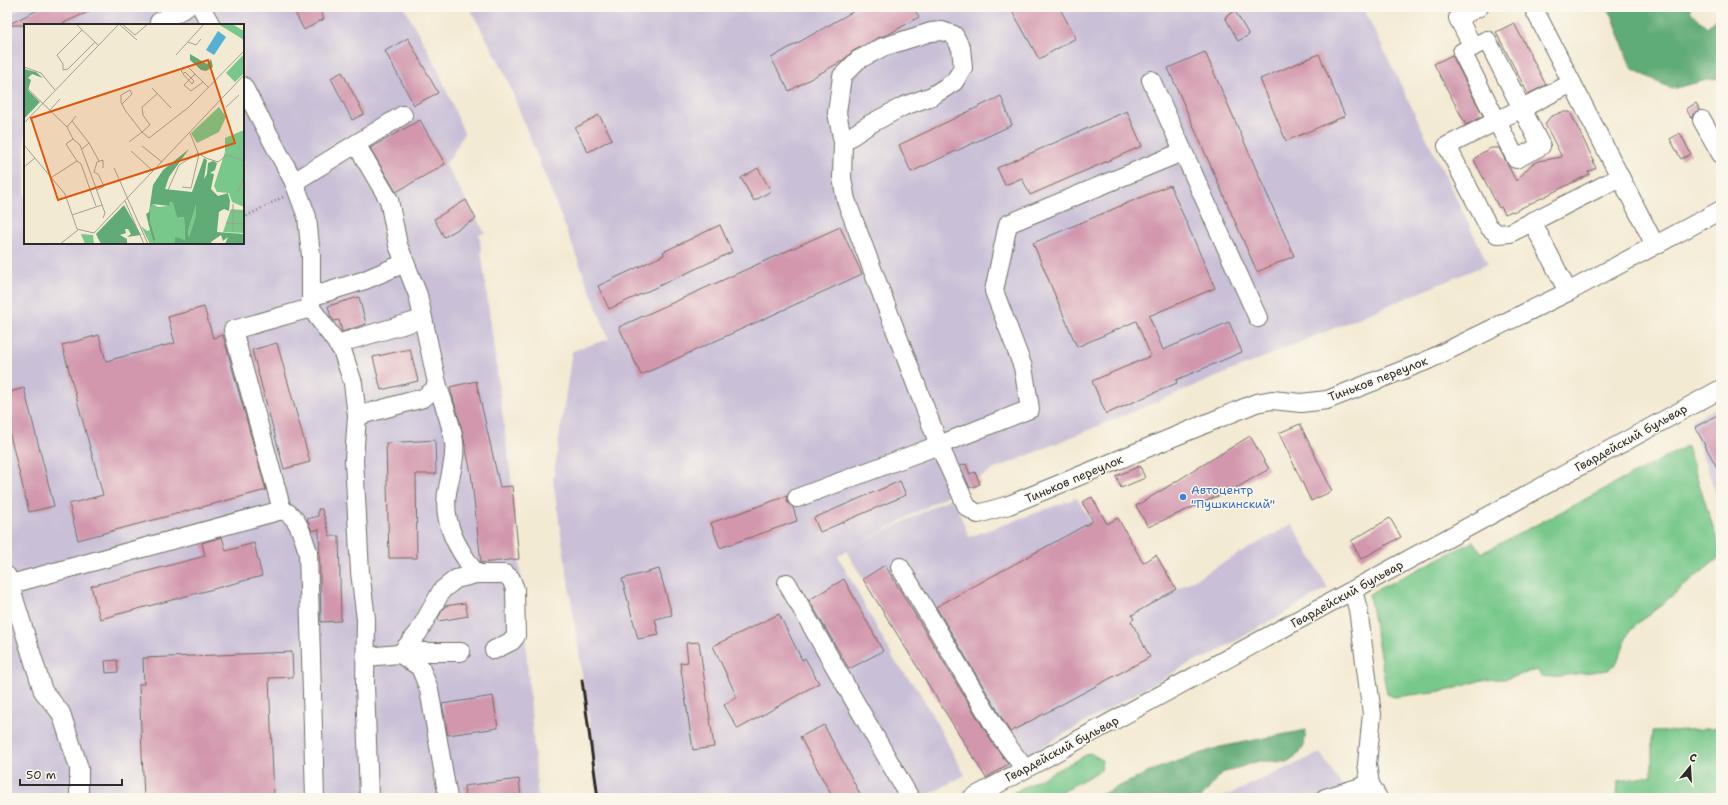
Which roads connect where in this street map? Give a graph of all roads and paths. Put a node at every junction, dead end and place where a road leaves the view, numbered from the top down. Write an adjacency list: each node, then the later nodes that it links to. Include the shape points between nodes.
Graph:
1 (187, 7): 5 (street)
2 (201, 7): 6 (street)
3 (1479, 7): 7 (street, via 1458,18)
4 (1533, 7): 9 (street)
5 (159, 22)
6 (210, 24)
7 (1473, 47): 11 (street, via 1487,40); 14 (street, via 1462,52)
8 (1151, 80): 17 (street)
9 (1572, 83): 11 (street); 19 (street)
10 (244, 88): 20 (street)
11 (1522, 108): 14 (street); 14 (street, via 1541,146 1516,158)
12 (403, 115): 16 (street)
13 (1702, 120): 18 (street)
14 (1497, 121): 23 (street, via 1447,146 1492,231 1503,235)
15 (843, 142): 15 (street, Тиньков переулок, via 837,113 842,76 858,60 883,47 932,32 942,31 954,35 961,48 963,68 954,82 932,96 904,106 870,124); 34 (street, Тиньков переулок, via 842,178 846,200)
16 (356, 144): 20 (street); 25 (street, via 389,200 398,245)
17 (1182, 152): 28 (street); 34 (street, via 1008,224 994,291 1023,366 1030,409)
18 (1721, 154)
19 (1620, 177): 23 (street); 24 (street)
20 (296, 186): 22 (path); 27 (street, via 307,217)
21 (1721, 210): 24 (street, Тиньков переулок)
22 (244, 217)
23 (1532, 222): 26 (street)
24 (1655, 245): 26 (street, Тиньков переулок)
25 (405, 263): 27 (street); 29 (street, via 418,295)
26 (1568, 292): 34 (street, Тиньков переулок, via 1426,361 1327,400 1302,403 1272,400 1256,403 1009,505 978,514 967,507)
27 (312, 303): 30 (street); 36 (street, via 233,330)
28 (1258, 318)
29 (423, 319): 30 (street); 31 (street)
30 (337, 344): 33 (street, via 342,350 354,383)
31 (437, 383): 33 (street, via 434,390 424,398); 38 (street, via 454,441 446,512 449,527 457,547)
32 (1721, 389): 41 (street, Гвардейский бульвар)
33 (357, 416): 45 (street, via 354,460 360,572 366,619)
34 (939, 445): 35 (street)
35 (797, 498)
36 (282, 510): 39 (street); 49 (street, via 296,520 308,552)
37 (900, 567): 46 (street, via 1001,737)
38 (476, 574): 42 (street, via 505,574 511,579 515,589 516,636 512,641); 44 (street, via 456,579 442,590 418,633)
39 (9, 580): 48 (street, via 43,691 61,713 79,768)
40 (787, 583): 52 (street)
41 (1353, 591): 46 (street, Гвардейский бульвар); 47 (street, via 1358,609 1372,714 1367,764)
42 (494, 650)
43 (461, 652): 44 (street)
44 (400, 654): 45 (street); 51 (street, via 420,667 429,689)
45 (366, 657): 50 (street)
46 (1025, 769): 53 (street, Гвардейский бульвар)
47 (1374, 791): 54 (street)
48 (79, 798)
49 (314, 798)
50 (368, 798)
51 (448, 798)
52 (910, 798)
53 (972, 798)
54 (1325, 798)

